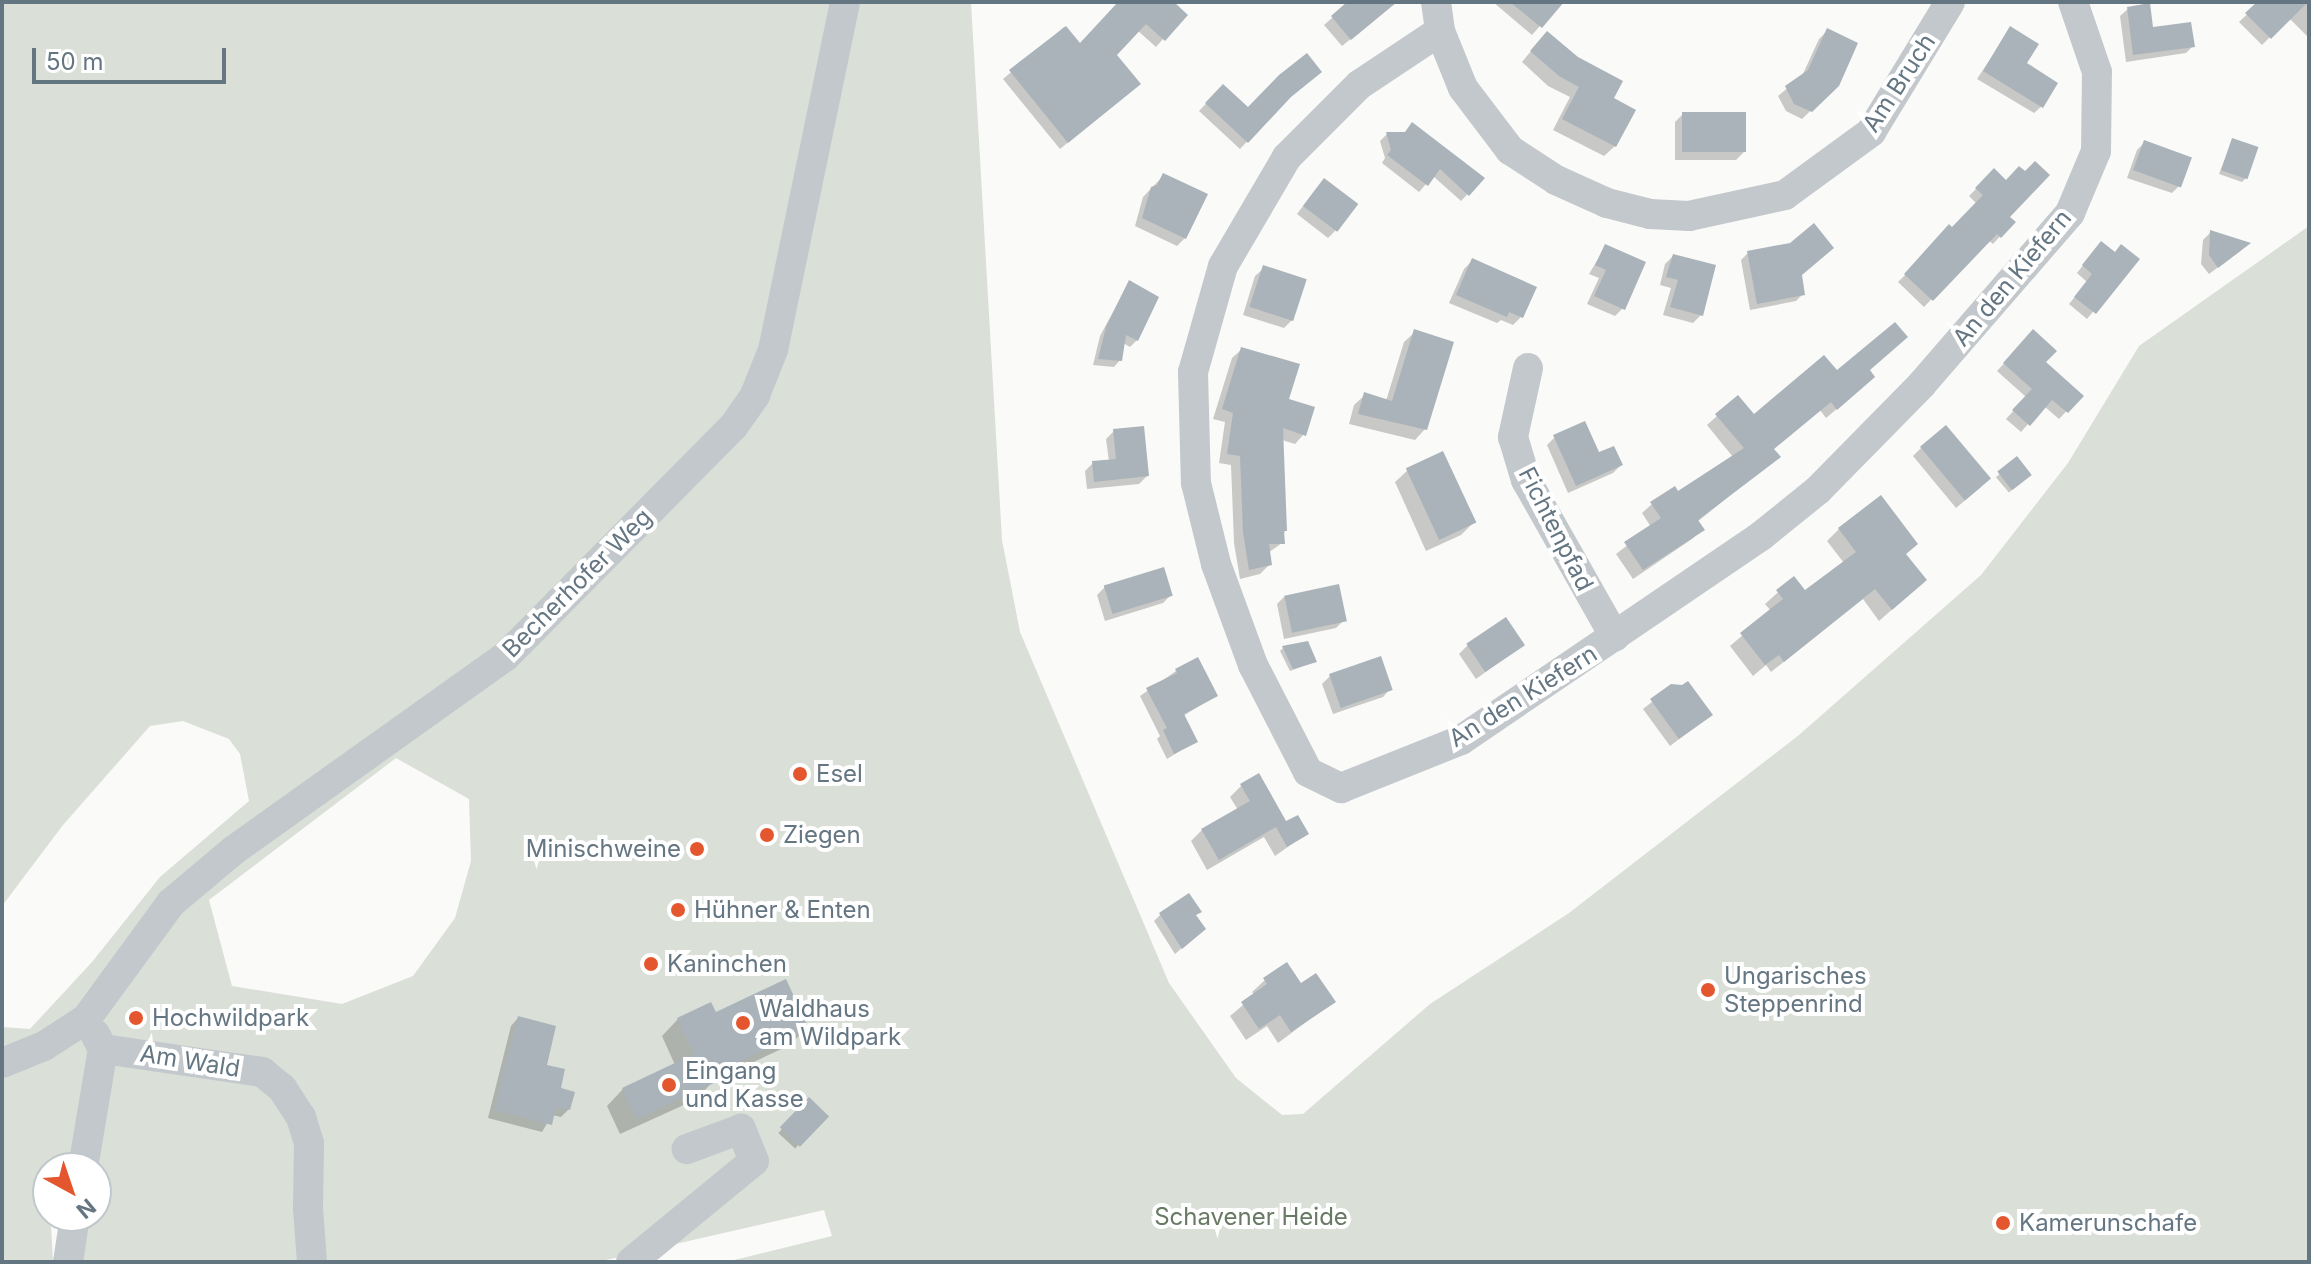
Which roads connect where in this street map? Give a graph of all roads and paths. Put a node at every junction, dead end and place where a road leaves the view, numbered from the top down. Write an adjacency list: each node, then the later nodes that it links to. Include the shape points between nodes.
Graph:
1 (845, 2): 7 (street, Becherhofer Weg, via 773,350 755,395 733,427 505,657 234,850 171,903)
2 (2073, 2): 6 (street, An den Kiefern, via 2097,72 2096,151 2070,213 1922,384 1818,490)
3 (1936, 7): 4 (street, Am Bruch, via 1871,132 1785,195 1689,216 1650,214 1607,203 1556,180 1510,150 1463,88)
4 (1438, 16): 6 (street, An den Kiefern, via 1287,157 1223,266 1193,372 1196,483 1216,564 1253,665 1308,772 1341,788 1461,740)
5 (1528, 368): 6 (street, Fichtenpfad, via 1513,437 1526,480)
6 (1615, 637)
7 (86, 1019): 8 (street); 9 (street, via 44,1046)
8 (103, 1049): 11 (street); 14 (street, Am Wald, via 262,1072 282,1088 301,1117 309,1143)
9 (2, 1063)
10 (687, 1149): 15 (street, via 741,1129 754,1161)
11 (86, 1152)
12 (73, 1232): 13 (street)
13 (68, 1262)
14 (312, 1262)
15 (631, 1262)

